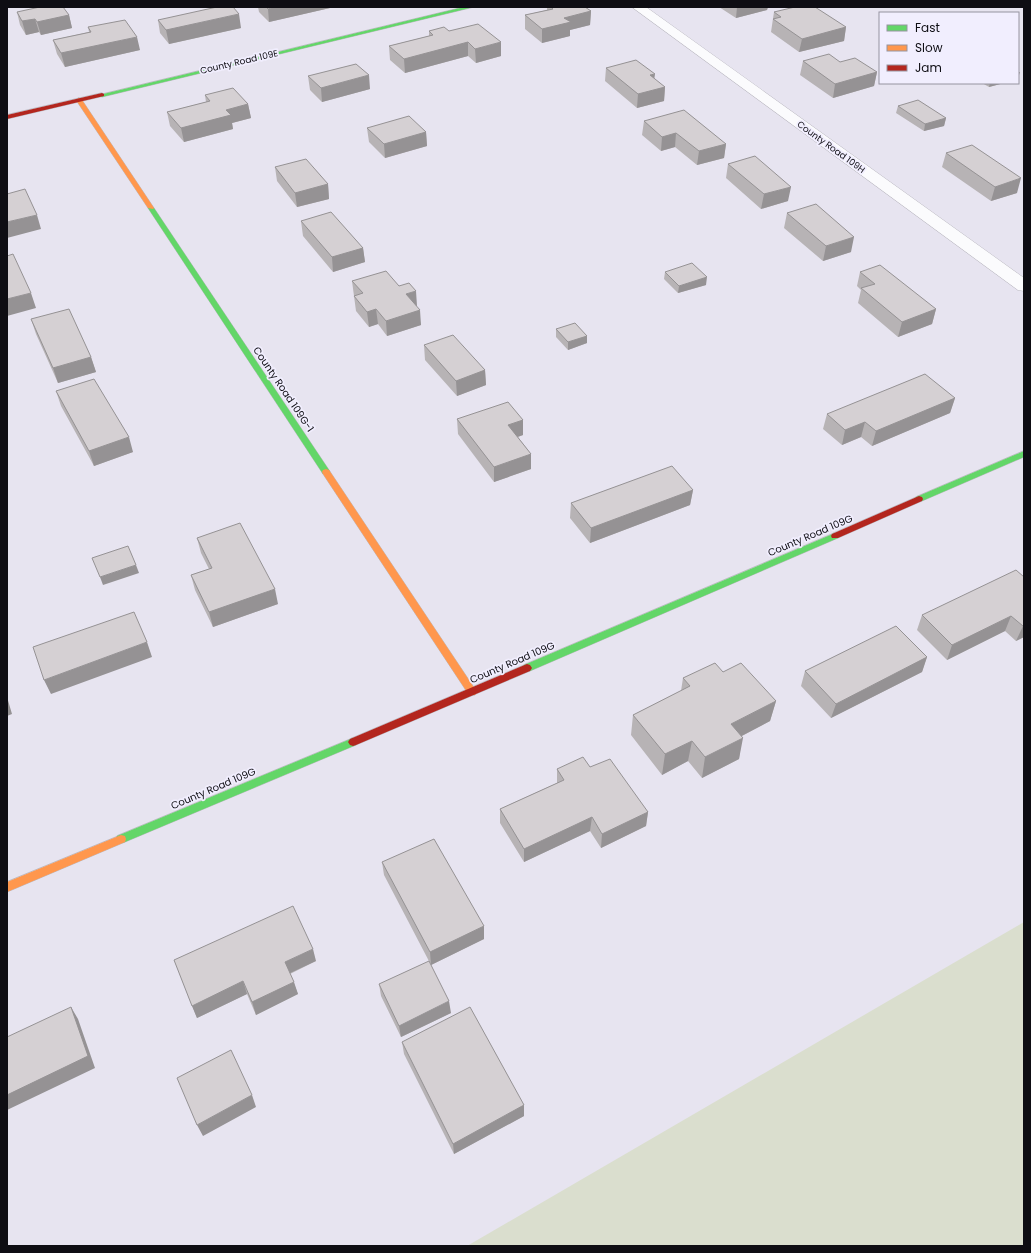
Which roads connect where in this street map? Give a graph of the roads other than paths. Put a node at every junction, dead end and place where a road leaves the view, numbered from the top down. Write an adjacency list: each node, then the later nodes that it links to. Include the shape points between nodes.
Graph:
1 (471, 7): 3 (street, County Road 109E)
2 (638, 7): 5 (street, County Road 109H)
3 (79, 100): 4 (street, County Road 109E); 7 (street, County Road 109G-1)
4 (7, 117)
5 (1024, 286)
6 (1024, 454): 7 (street, County Road 109G)
7 (472, 692): 8 (street, County Road 109G)
8 (7, 887)

